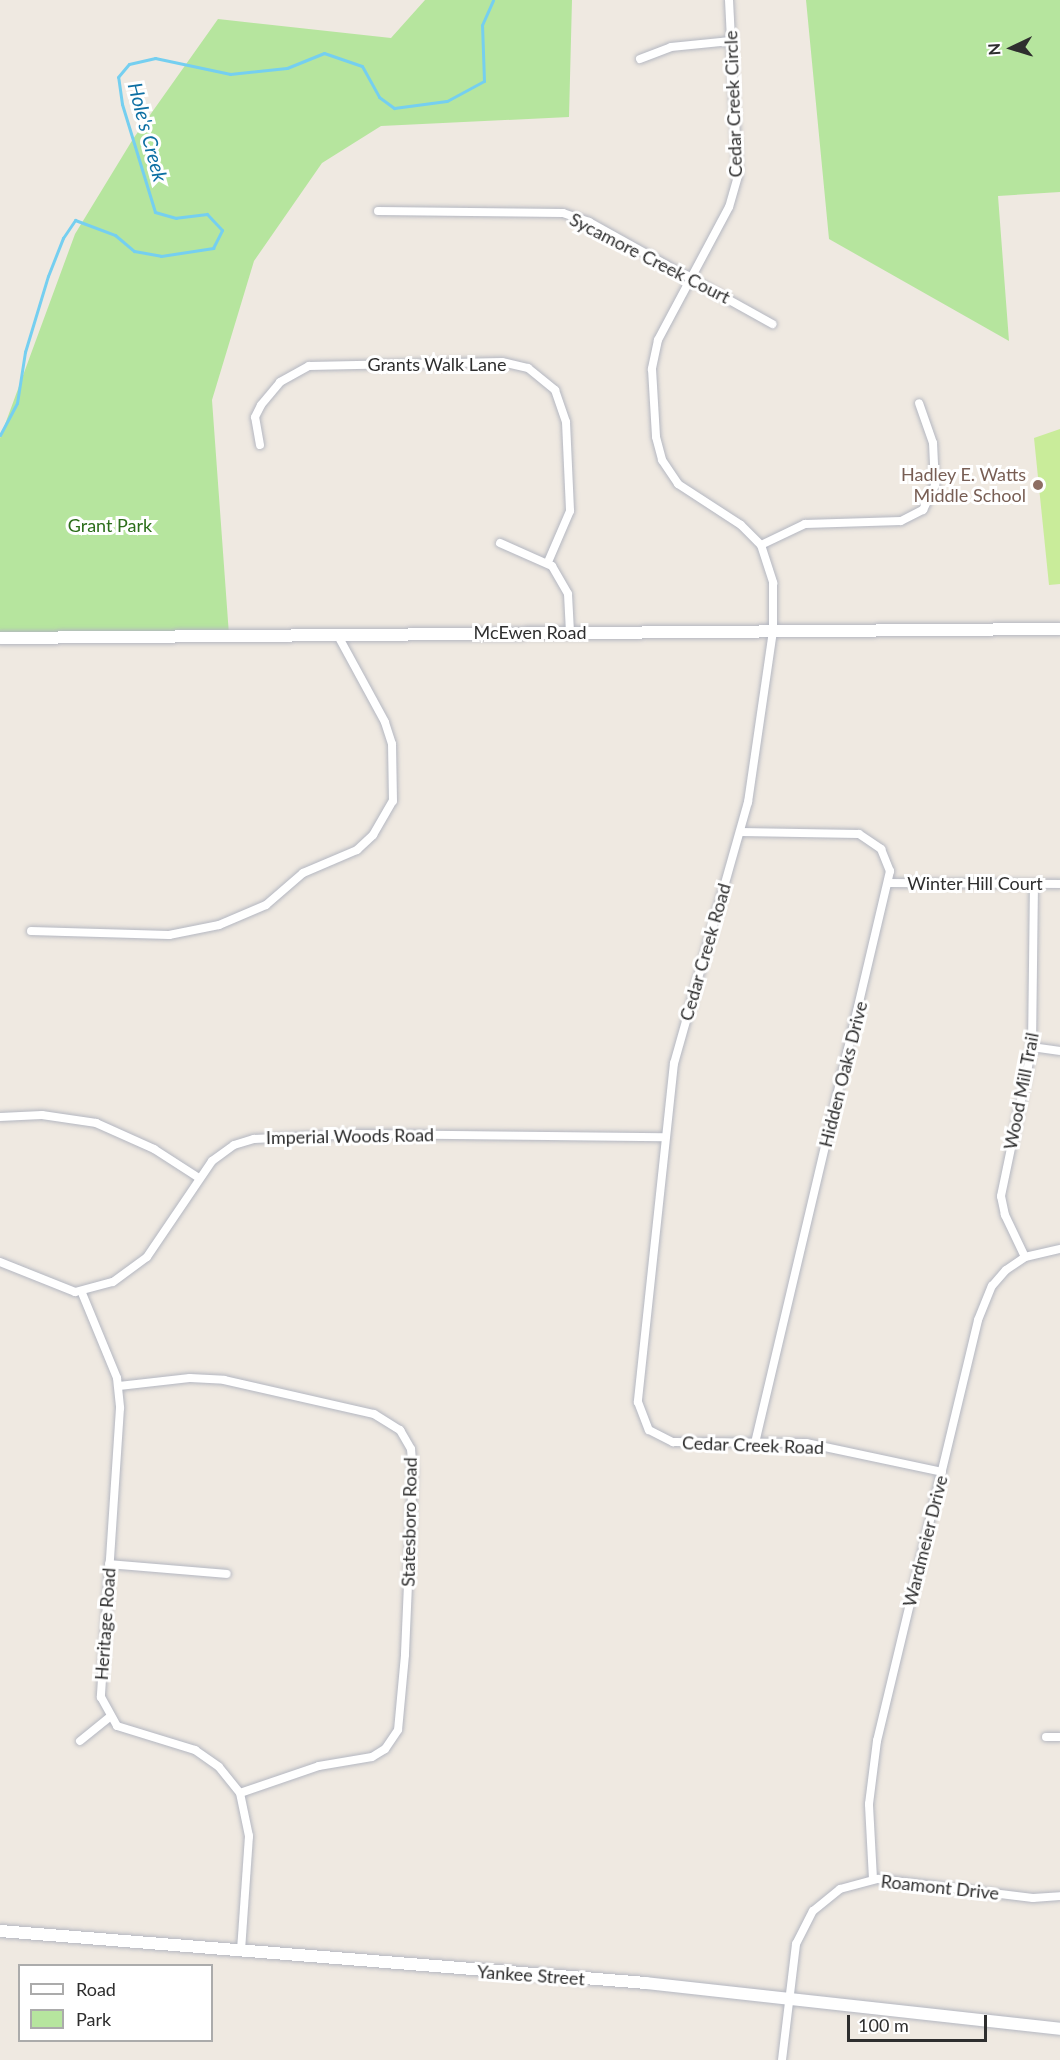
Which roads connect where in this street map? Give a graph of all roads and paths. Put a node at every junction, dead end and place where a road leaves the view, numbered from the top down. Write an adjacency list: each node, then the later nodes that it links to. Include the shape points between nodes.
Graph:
1 (729, 0): 2 (street, Cedar Creek Circle)
2 (731, 41): 3 (street, via 671,47); 5 (street, Cedar Creek Circle, via 738,176 729,207)
3 (640, 59)
4 (378, 211): 6 (street, Sycamore Creek Court, via 563,213 588,222)
5 (712, 240): 6 (street, Cedar Creek Road)
6 (692, 278): 7 (street, Sycamore Creek Court); 11 (street, Cedar Creek Road, via 655,351 653,391 659,448 678,484 741,525)
7 (772, 324)
8 (919, 404): 11 (street, via 933,443 935,485 923,510 901,521 805,524)
9 (260, 445): 12 (street, Grants Walk Lane, via 255,424 261,405 287,377 309,366 502,362 528,368 555,390 566,422 570,511)
10 (500, 543): 12 (street)
11 (761, 545): 14 (street, Cedar Creek Road, via 773,584)
12 (548, 562): 15 (street, via 568,594)
13 (1060, 629): 14 (street, McEwen Road)
14 (772, 631): 15 (street, McEwen Road); 18 (street, Cedar Creek Road, via 756,761)
15 (570, 632): 16 (street, McEwen Road)
16 (337, 634): 17 (street, McEwen Road); 22 (street, via 385,722 392,744 393,801 373,835 357,850 303,873 266,905 219,925 169,935)
17 (0, 638)
18 (740, 832): 19 (street, Hidden Oaks Drive, via 859,834 881,849); 26 (street, Cedar Creek Road, via 681,1036)
19 (890, 883): 20 (street, Winter Hill Court); 33 (street, Hidden Oaks Drive)
20 (1034, 884): 21 (street, Winter Hill Court); 23 (street, Wood Mill Trail)
21 (1060, 884)
22 (31, 931)
23 (1032, 1047): 24 (street); 29 (street, Wood Mill Trail, via 1000,1196)
24 (1060, 1051)
25 (0, 1117): 27 (street, via 42,1115 96,1123 154,1149)
26 (665, 1137): 27 (street, Imperial Woods Road, via 284,1135 234,1145 212,1161); 33 (street, Cedar Creek Road, via 638,1390 640,1415 656,1436 673,1442)
27 (199, 1178): 31 (street, Imperial Woods Road, via 137,1268)
28 (1060, 1249): 29 (street, Wardmeier Drive)
29 (1025, 1257): 34 (street, Wardmeier Drive, via 1001,1275 983,1303)
30 (0, 1262): 31 (street)
31 (82, 1293): 32 (street, Heritage Road)
32 (119, 1386): 35 (street, Heritage Road, via 120,1426); 41 (street, Statesboro Road, via 190,1378 224,1380 374,1414 400,1430 411,1449 403,1706 398,1730 385,1749 372,1757 319,1766)
33 (755, 1443): 34 (street, Cedar Creek Road, via 823,1445)
34 (942, 1472): 42 (street, Wardmeier Drive, via 877,1741 869,1804)
35 (109, 1564): 36 (street); 37 (street, Heritage Road, via 99,1687)
36 (227, 1574)
37 (110, 1717): 40 (street); 41 (street, via 124,1730 195,1750 225,1773)
38 (1046, 1737): 39 (street)
39 (1060, 1737)
40 (80, 1741)
41 (240, 1793): 45 (street, via 249,1836)
42 (873, 1879): 43 (street, Roamont Drive, via 1033,1898); 46 (street, Roamont Drive, via 840,1889 813,1911 796,1944)
43 (1060, 1896)
44 (0, 1931): 45 (street, Yankee Street)
45 (241, 1950): 46 (street, Yankee Street)
46 (789, 1998): 47 (street, Yankee Street); 48 (street, Roamont Drive)
47 (1060, 2029)
48 (782, 2060)

